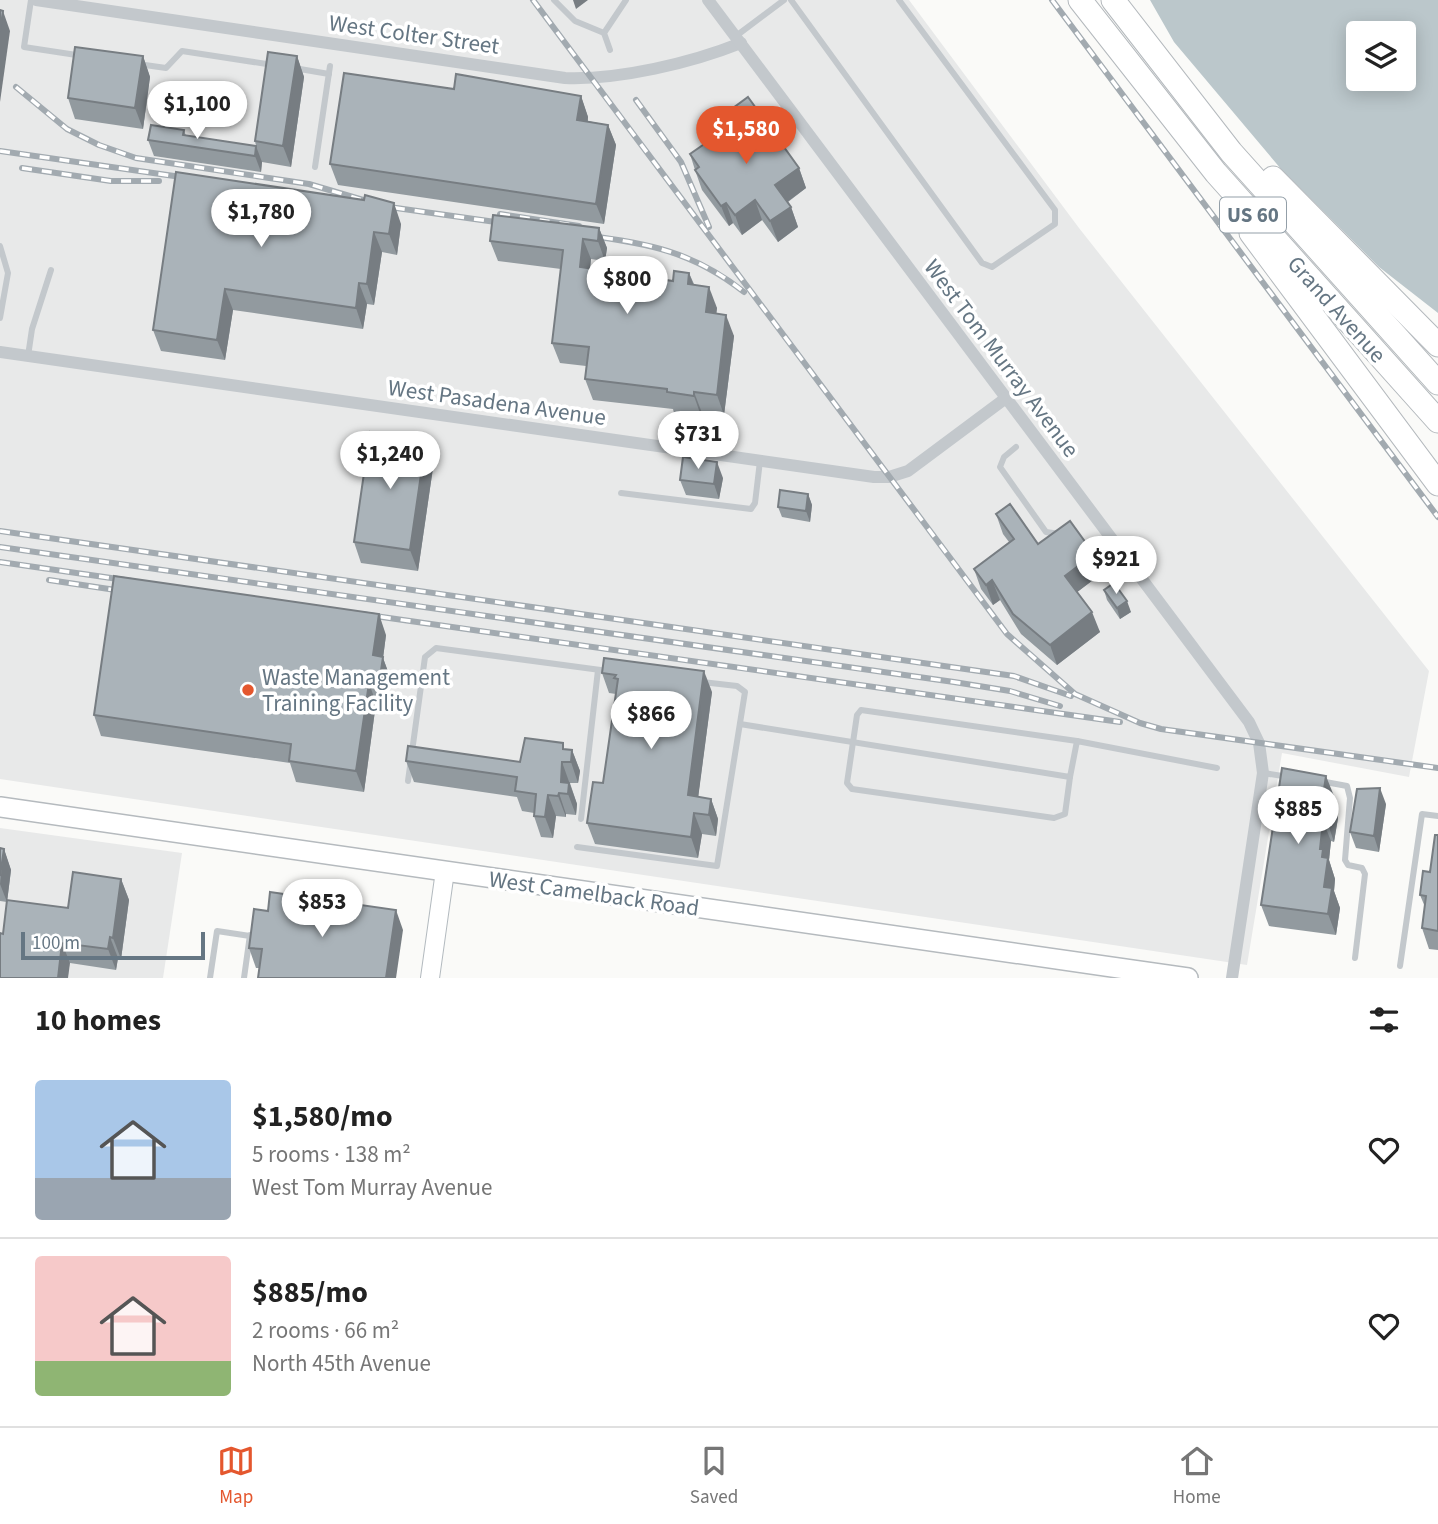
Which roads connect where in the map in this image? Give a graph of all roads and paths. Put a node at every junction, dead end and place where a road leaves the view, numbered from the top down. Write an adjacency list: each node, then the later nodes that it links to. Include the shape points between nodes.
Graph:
1 (33, 0): 11 (street, West Colter Street, via 565,78 590,79 664,65); 13 (lane, via 24,47)
2 (554, 0): 10 (lane, via 575,21)
3 (626, 0): 10 (lane)
4 (708, 0): 11 (street, West Tom Murray Avenue)
5 (784, 0): 11 (lane)
6 (791, 0): 7 (lane, via 982,263 992,267 1055,224 1055,210)
7 (900, 0)
8 (1080, 0): 19 (highway, Grand Avenue / US 60)
9 (1113, 0): 17 (highway, Grand Avenue / US 60)
10 (604, 33): 12 (lane)
11 (738, 39): 27 (street, West Tom Murray Avenue)
12 (610, 50)
13 (88, 57)
14 (127, 62): 15 (lane, via 166,68 183,51)
15 (276, 66)
16 (289, 68): 18 (lane, via 329,70)
17 (1231, 152): 23 (highway, via 1276,181); 26 (highway, Grand Avenue / US 60)
18 (315, 167)
19 (1216, 173): 28 (highway, Grand Avenue / US 60); 31 (highway, via 1238,216)
20 (0, 246): 22 (lane, via 9,273)
21 (51, 270): 25 (lane)
22 (0, 318)
23 (1438, 345)
24 (0, 352): 25 (street, West Pasadena Avenue)
25 (28, 356): 30 (street, West Pasadena Avenue)
26 (1438, 383)
27 (1006, 398): 30 (street, West Pasadena Avenue, via 908,471 889,477); 41 (street, West Tom Murray Avenue, via 1231,696 1259,743)
28 (1438, 421)
29 (1016, 447): 33 (lane, via 1000,467 1046,532)
30 (760, 461): 32 (lane, via 751,509)
31 (1438, 484)
32 (621, 493)
33 (1064, 533)
34 (598, 670): 35 (lane); 45 (lane, via 436,648 425,657); 48 (lane)
35 (612, 671)
36 (695, 681): 37 (lane, via 742,687 746,692)
37 (740, 724): 39 (lane); 49 (lane, via 717,866)
38 (1077, 740): 39 (lane, via 866,709 857,715); 40 (lane); 42 (lane)
39 (853, 743): 42 (lane); 42 (lane, via 847,783 852,789 1054,818 1065,814)
40 (1217, 768)
41 (1263, 774): 43 (lane); 59 (street)
42 (1070, 776)
43 (1301, 779)
44 (1313, 780): 53 (lane, via 1347,786 1350,797 1345,860 1365,874)
45 (408, 781)
46 (0, 807): 50 (main road, West Camelback Road)
47 (1438, 816): 54 (lane, via 1422,814)
48 (581, 819)
49 (577, 847)
50 (445, 871): 57 (street); 58 (main road, West Camelback Road)
51 (251, 926): 52 (lane)
52 (250, 936): 55 (lane, via 217,931); 56 (lane)
53 (1355, 958)
54 (1399, 966)
55 (210, 978)
56 (244, 978)
57 (430, 978)
58 (1188, 978)
59 (1232, 978)

